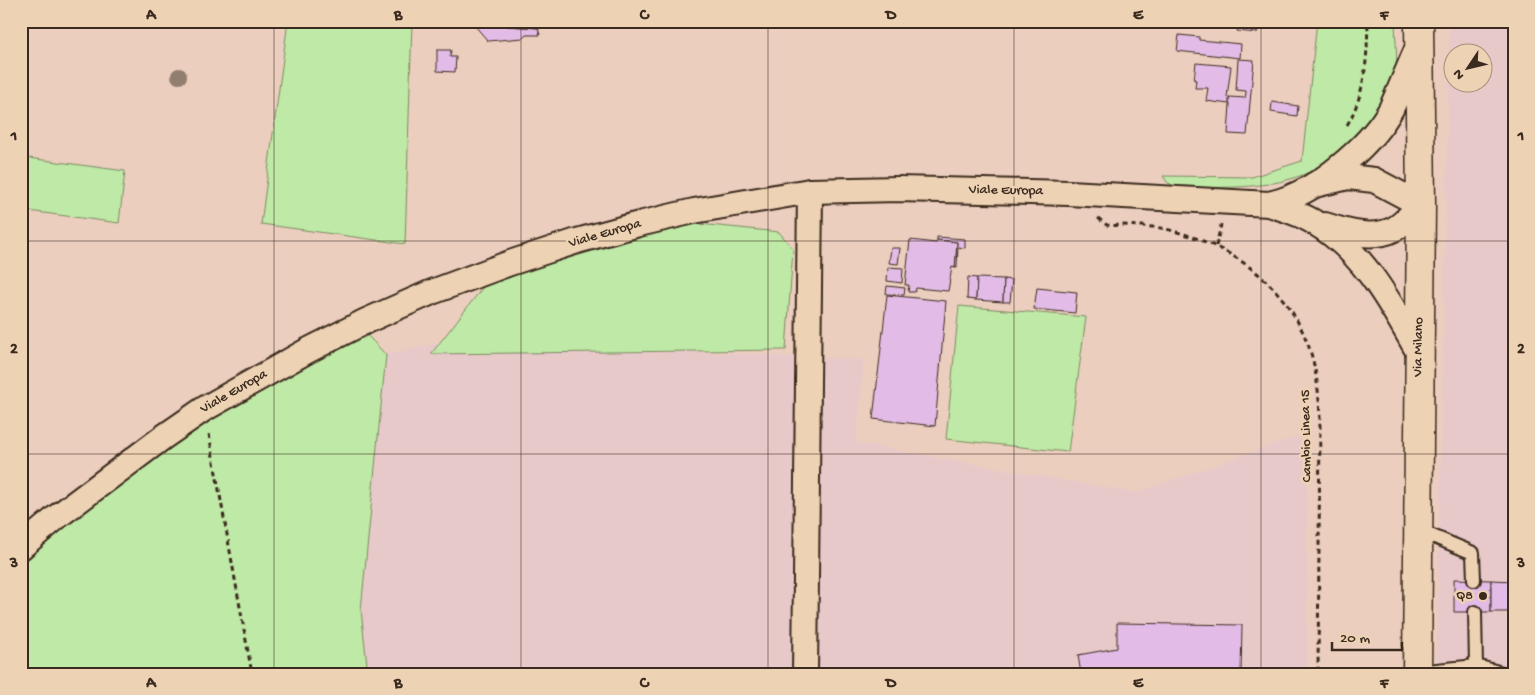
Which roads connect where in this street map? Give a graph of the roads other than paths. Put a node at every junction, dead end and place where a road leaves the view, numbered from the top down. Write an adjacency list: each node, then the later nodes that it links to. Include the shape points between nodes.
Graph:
1 (1419, 33): 2 (street, Viale Europa, via 1390,110 1366,143); 5 (main road, Via Milano)
2 (1314, 185): 4 (street, Viale Europa); 5 (street, via 1348,178 1374,180)
3 (810, 191): 4 (street, Viale Europa, via 898,188 1151,196); 9 (street, Viale Europa, via 694,211 577,241 432,292 366,321 204,409 108,477); 14 (street)
4 (1269, 204): 6 (street, Viale Europa)
5 (1421, 205): 6 (street, via 1394,229 1371,234 1347,233); 7 (main road, Via Milano)
6 (1312, 221): 7 (street, Viale Europa, via 1346,247 1368,270)
7 (1419, 353): 8 (main road, Via Milano)
8 (1418, 530): 10 (lane, via 1473,553); 13 (main road, Via Milano)
9 (21, 547)
10 (1474, 580)
11 (1475, 612): 12 (lane)
12 (1476, 666): 13 (lane); 15 (lane)
13 (1417, 673)
14 (805, 674)
15 (1506, 674)

